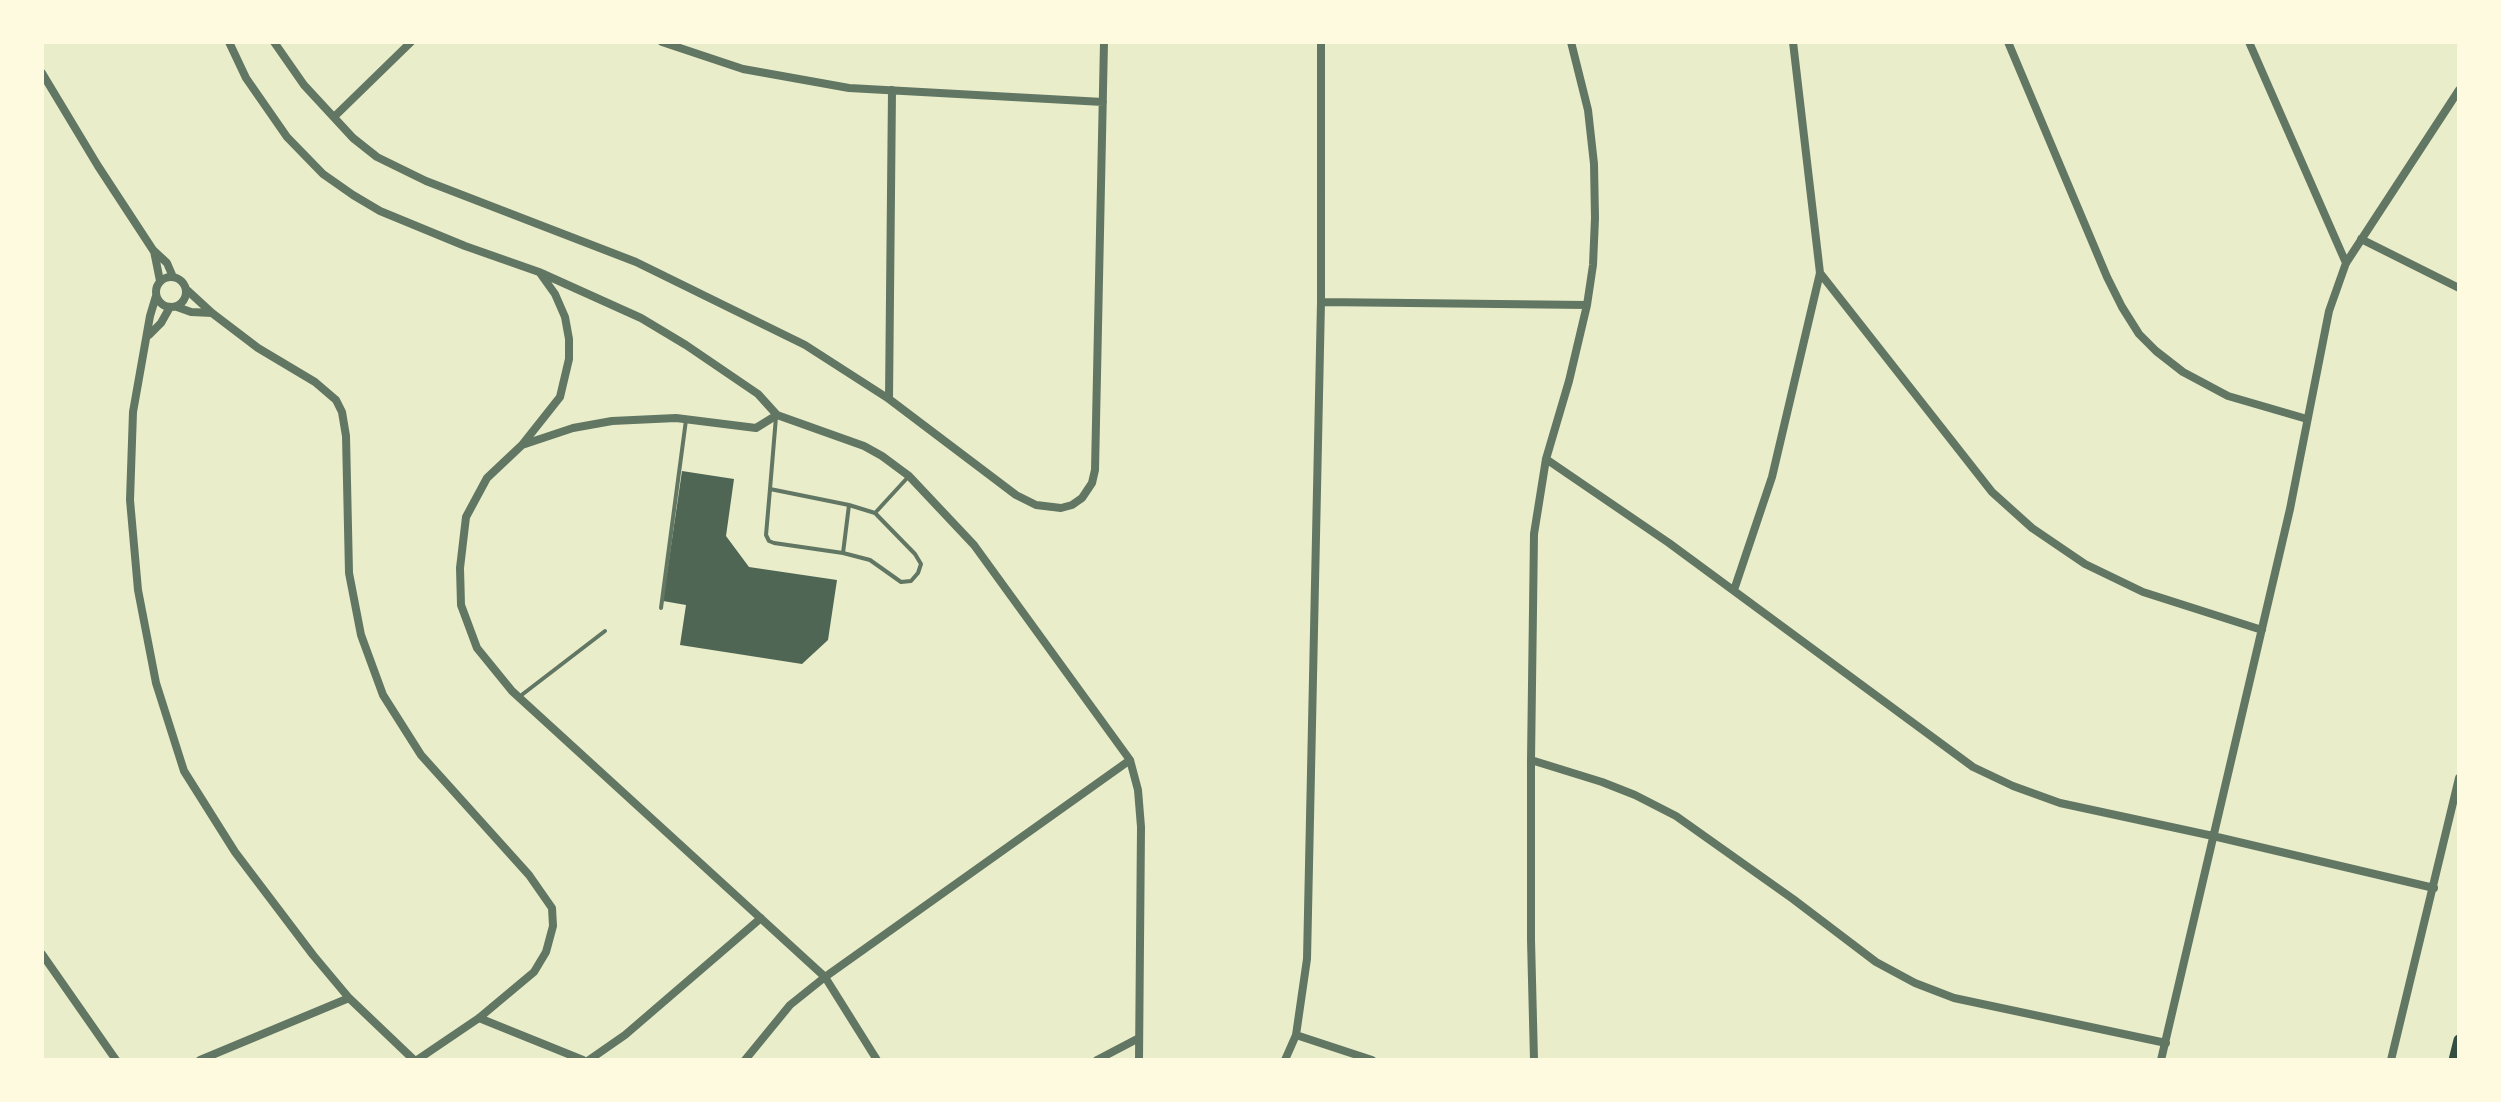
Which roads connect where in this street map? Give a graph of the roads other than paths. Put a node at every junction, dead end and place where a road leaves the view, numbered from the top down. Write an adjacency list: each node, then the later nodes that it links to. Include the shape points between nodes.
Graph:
1 (229, 42): 19 (street, via 246,78 287,137 323,174 380,211)
2 (274, 42): 15 (street)
3 (411, 42): 15 (street)
4 (662, 42): 12 (street, via 784,78)
5 (1104, 42): 14 (street)
6 (1321, 42): 26 (street)
7 (1571, 42): 27 (street, via 1588,110 1594,164 1593,265)
8 (1793, 42): 20 (street)
9 (2008, 42): 34 (street, via 2107,277 2139,334 2183,372 2228,396)
10 (2249, 42): 18 (street)
11 (42, 73): 17 (street)
12 (892, 90): 14 (street); 31 (street)
13 (2459, 90): 16 (street)
14 (1103, 102): 31 (street, via 1095,470 1082,498 1061,508 1036,505 1016,495)
15 (334, 117): 31 (street, via 377,157 636,262 805,345)
16 (2361, 239): 18 (street); 23 (street)
17 (153, 250): 21 (street); 22 (street)
18 (2346, 263): 34 (street, via 2329,311)
19 (539, 272): 32 (street, via 613,304 686,345 758,394); 35 (street, via 565,317 569,359 560,397)
20 (1820, 273): 42 (street, via 1772,477); 44 (street, via 1992,492 2032,528 2085,564 2143,592)
21 (173, 277): 22 (street); 24 (street)
22 (160, 281): 25 (street)
23 (2459, 288)
24 (187, 290): 28 (street, via 182,303); 29 (street)
25 (156, 296): 28 (street); 30 (street)
26 (1321, 302): 27 (street); 57 (street, via 1307,959)
27 (1587, 305): 36 (street)
28 (173, 307): 29 (street); 30 (street)
29 (212, 313): 56 (street, via 336,400 346,436 349,573 361,635 383,695 421,755 552,908 546,952 534,972)
30 (148, 335): 55 (street, via 133,412 130,500 138,590 156,683 184,771 235,852)
31 (889, 399)
32 (777, 415): 33 (street, via 756,428); 37 (street, via 864,446); 38 (lane)
33 (681, 419): 35 (street, via 612,421); 43 (lane)
34 (2307, 419): 44 (street)
35 (522, 445): 46 (street, via 487,478 466,517 460,568 461,605 477,648)
36 (1546, 459): 42 (street); 48 (street, via 1534,534)
37 (909, 476): 40 (lane); 47 (street, via 974,545)
38 (770, 489): 39 (lane); 41 (lane, via 769,541)
39 (849, 505): 40 (lane); 41 (lane)
40 (875, 513): 41 (lane, via 915,554 921,564 918,573 901,582 870,560)
41 (843, 553)
42 (1734, 590): 50 (street, via 1973,767 2060,803)
43 (661, 608)
44 (2262, 630): 50 (street)
45 (605, 631): 46 (lane)
46 (519, 697): 52 (street)
47 (1130, 760): 54 (street); 58 (street, via 1141,827)
48 (1531, 760): 60 (street, via 1613,786 1676,816 1876,962 1915,983 1954,998); 72 (street)
49 (2459, 778): 51 (street)
50 (2213, 836): 51 (street); 60 (street)
51 (2434, 888): 74 (street)
52 (761, 918): 54 (street); 66 (street)
53 (42, 954): 62 (street)
54 (825, 977): 61 (street, via 790,1005); 67 (street)
55 (349, 998): 63 (street); 64 (street)
56 (479, 1018): 64 (street); 65 (street)
57 (1296, 1035): 70 (street); 71 (street)
58 (1139, 1038): 68 (street); 69 (street)
59 (2459, 1040): 75 (main road)
60 (2166, 1043): 73 (street)
61 (746, 1059)
62 (116, 1060)
63 (200, 1060)
64 (416, 1060)
65 (583, 1060)
66 (589, 1060)
67 (877, 1060)
68 (1097, 1060)
69 (1139, 1060)
70 (1285, 1060)
71 (1372, 1060)
72 (1534, 1060)
73 (2161, 1060)
74 (2391, 1060)
75 (2454, 1060)

